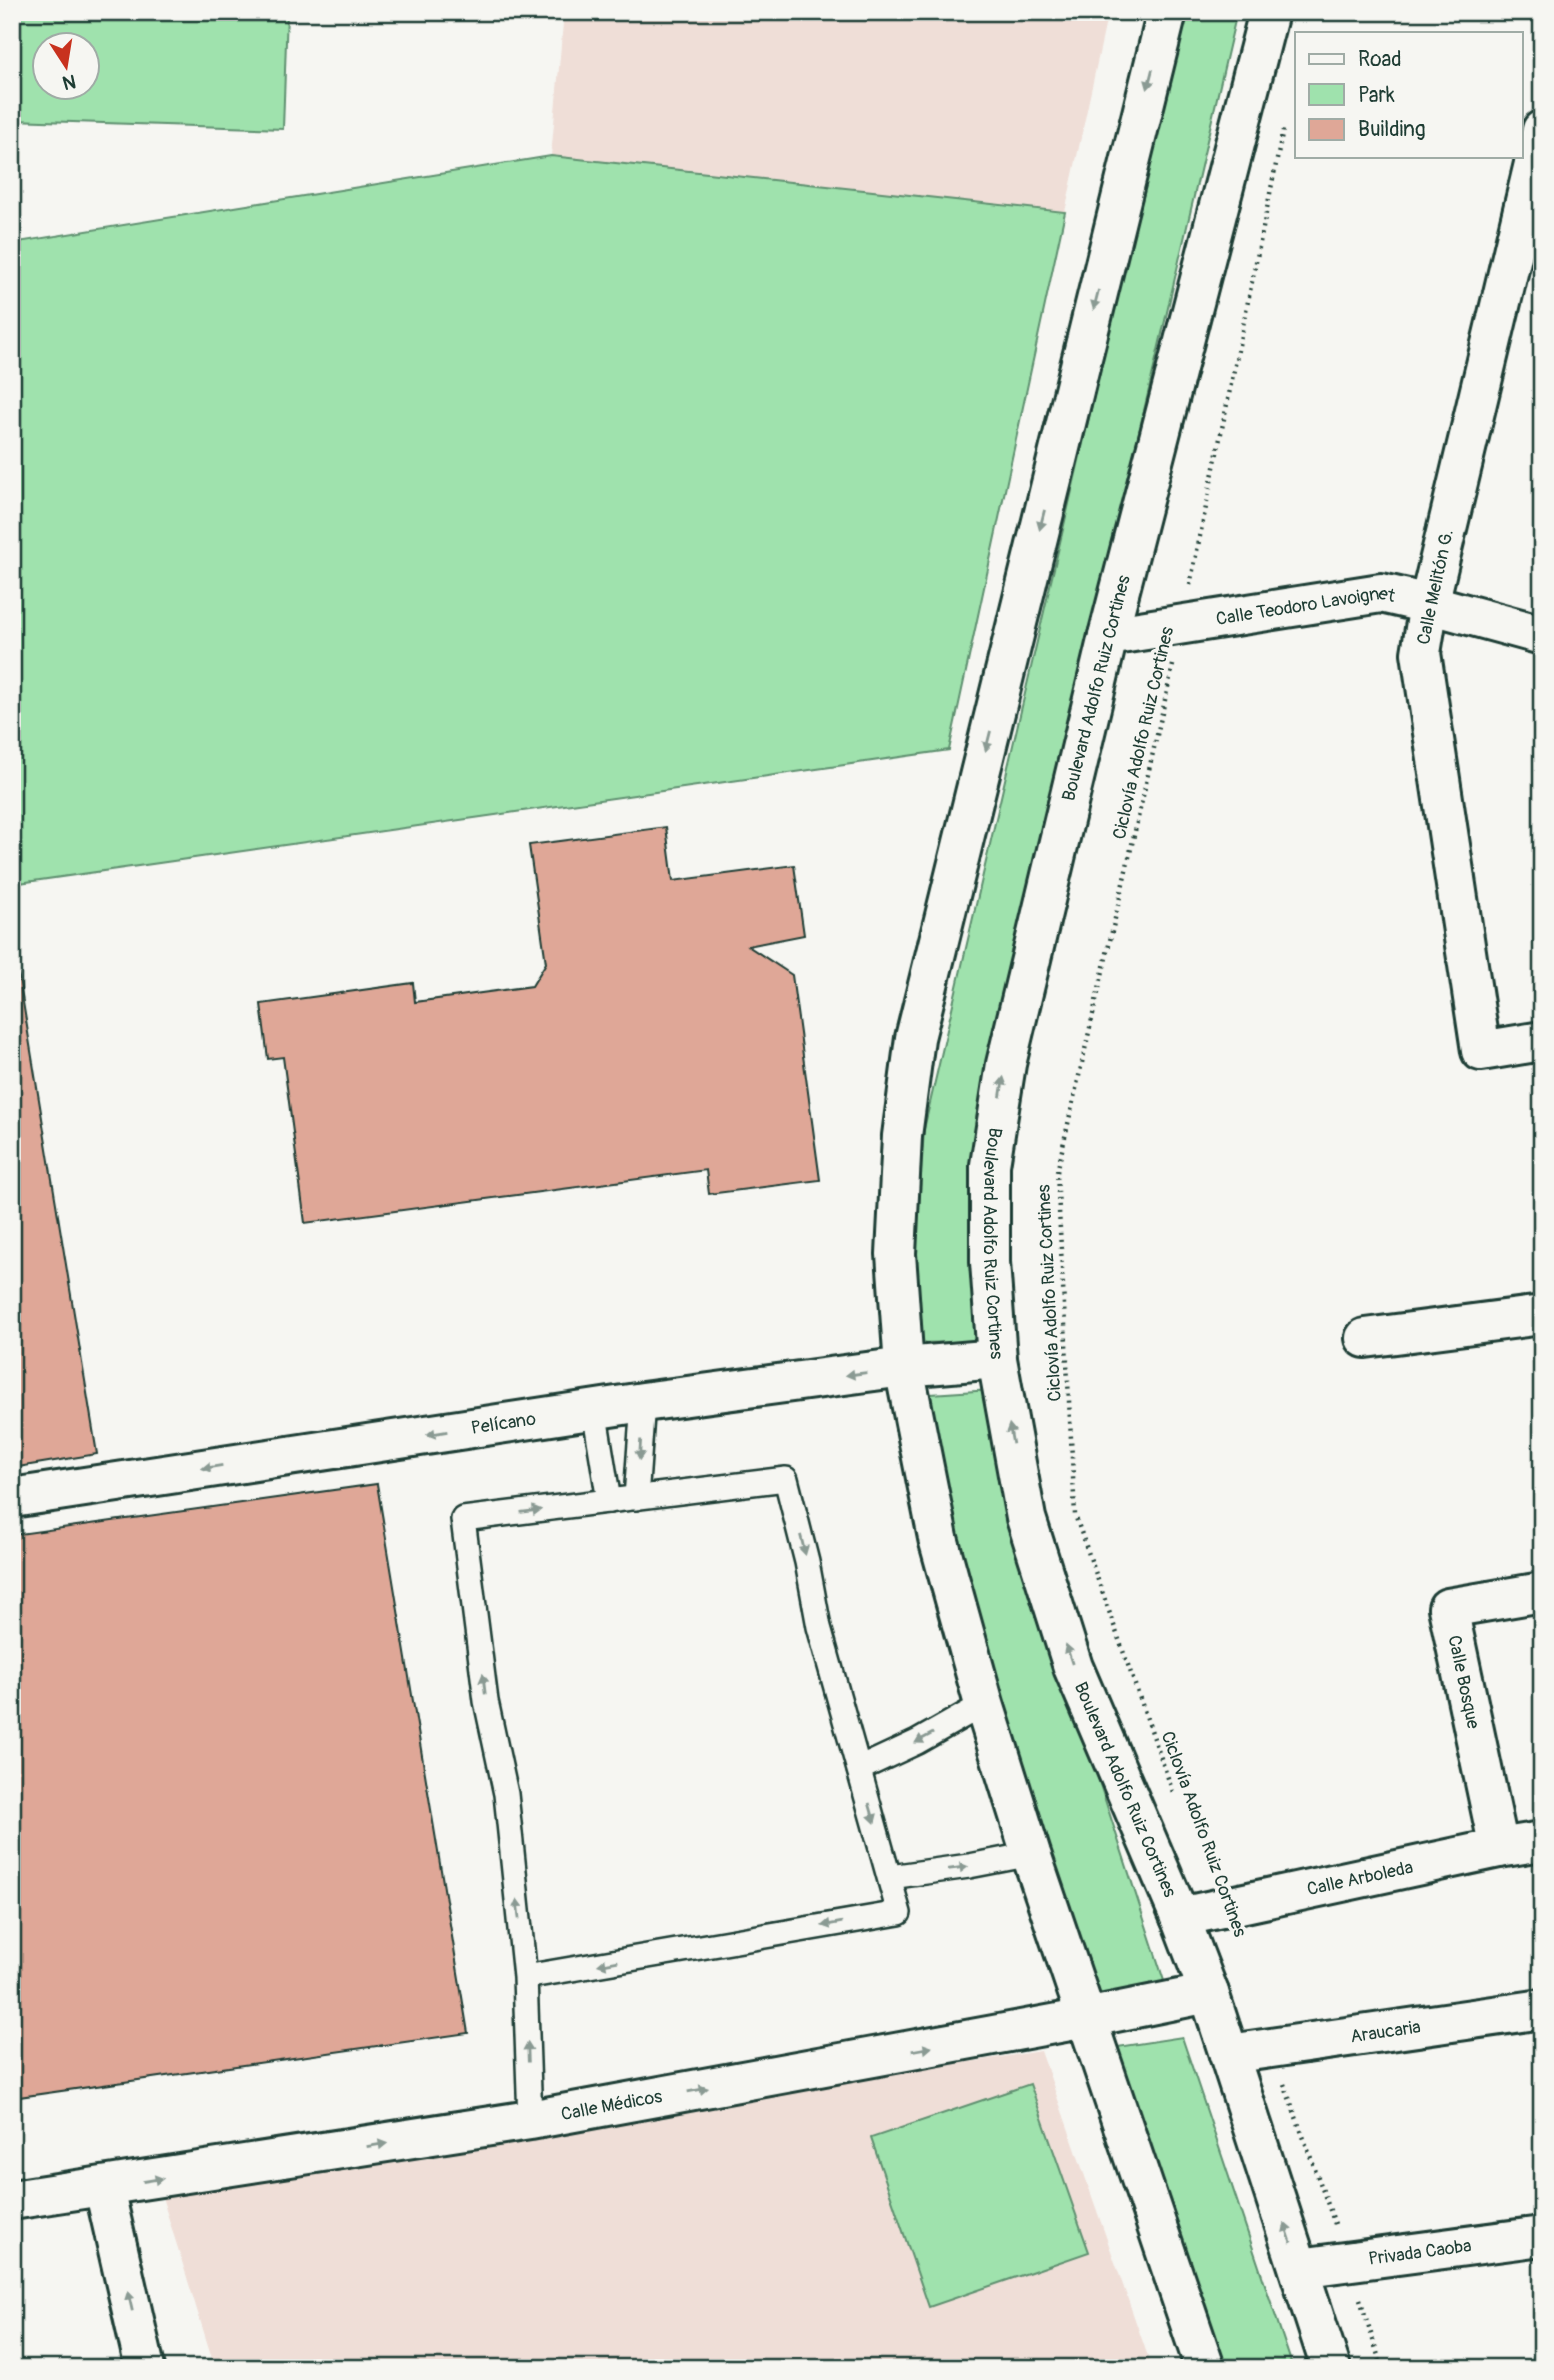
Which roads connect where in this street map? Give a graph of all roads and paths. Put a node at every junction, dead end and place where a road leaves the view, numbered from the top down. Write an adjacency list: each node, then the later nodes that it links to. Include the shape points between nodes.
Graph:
1 (1167, 12): 13 (street, one-way to 13, via 915,1038 902,1136 896,1254)
2 (1269, 12): 8 (street, Boulevard Adolfo Ruiz Cortines)
3 (1283, 129): 6 (path, Ciclovía Adolfo Ruiz Cortines)
4 (1542, 130): 5 (street, Calle Melitón G.)
5 (1430, 604): 6 (street, Calle Teodoro Lavoignet, via 1381,593); 7 (street, Calle Teodoro Lavoignet); 9 (street, Calle Melitón G., via 1421,653 1481,1051)
6 (1182, 625): 8 (street, Calle Teodoro Lavoignet); 22 (path, Ciclovía Adolfo Ruiz Cortines, via 1057,1172 1075,1515)
7 (1542, 635)
8 (1108, 636): 12 (street, Boulevard Adolfo Ruiz Cortines, one-way to 8, via 990,1165 1006,1064)
9 (1542, 1041)
10 (1542, 1315): 11 (street)
11 (1366, 1338)
12 (997, 1359): 13 (street, Pelícano); 27 (street, Boulevard Adolfo Ruiz Cortines, one-way to 12, via 1073,1667 1026,1518)
13 (904, 1367): 14 (street, Pelícano, one-way to 14); 20 (street, via 938,1538)
14 (643, 1402): 15 (street, Pelícano); 17 (lane, one-way to 17)
15 (594, 1409): 16 (street, Pelícano, one-way to 16); 18 (lane)
16 (12, 1498)
17 (636, 1498): 18 (lane); 21 (lane, one-way to 21, via 786,1479 819,1627)
18 (609, 1501): 28 (lane, one-way to 18, via 506,1794 486,1701 463,1519)
19 (1542, 1592): 24 (street, Calle Bosque, via 1448,1608)
20 (984, 1704): 21 (lane, one-way to 21); 25 (street)
21 (859, 1769): 26 (lane, one-way to 26)
22 (1178, 1804)
23 (1542, 1841): 24 (street, Calle Arboleda)
24 (1499, 1848): 27 (street, Calle Arboleda)
25 (1031, 1854): 26 (lane, one-way to 25); 31 (street)
26 (890, 1877): 28 (lane, one-way to 28, via 899,1913)
27 (1180, 1917): 29 (street, Boulevard Adolfo Ruiz Cortines)
28 (525, 1977): 34 (lane, one-way to 28)
29 (1209, 1993): 31 (street, Calle Médicos); 33 (street, Boulevard Adolfo Ruiz Cortines)
30 (1542, 2009): 32 (street, Araucaria)
31 (1086, 2018): 34 (street, Calle Médicos, one-way to 31); 41 (street)
32 (1271, 2048): 33 (street, Araucaria); 38 (path)
33 (1229, 2054): 39 (street, Boulevard Adolfo Ruiz Cortines, one-way to 33)
34 (530, 2120): 35 (street, Calle Médicos, one-way to 34)
35 (104, 2188): 36 (street, Calle Médicos); 40 (street, one-way to 35)
36 (12, 2200)
37 (1542, 2236): 38 (street, Privada Caoba)
38 (1349, 2262): 39 (street, Privada Caoba); 43 (path)
39 (1300, 2268): 42 (street, Boulevard Adolfo Ruiz Cortines)
40 (145, 2368)
41 (1205, 2368)
42 (1331, 2368)
43 (1382, 2368)

